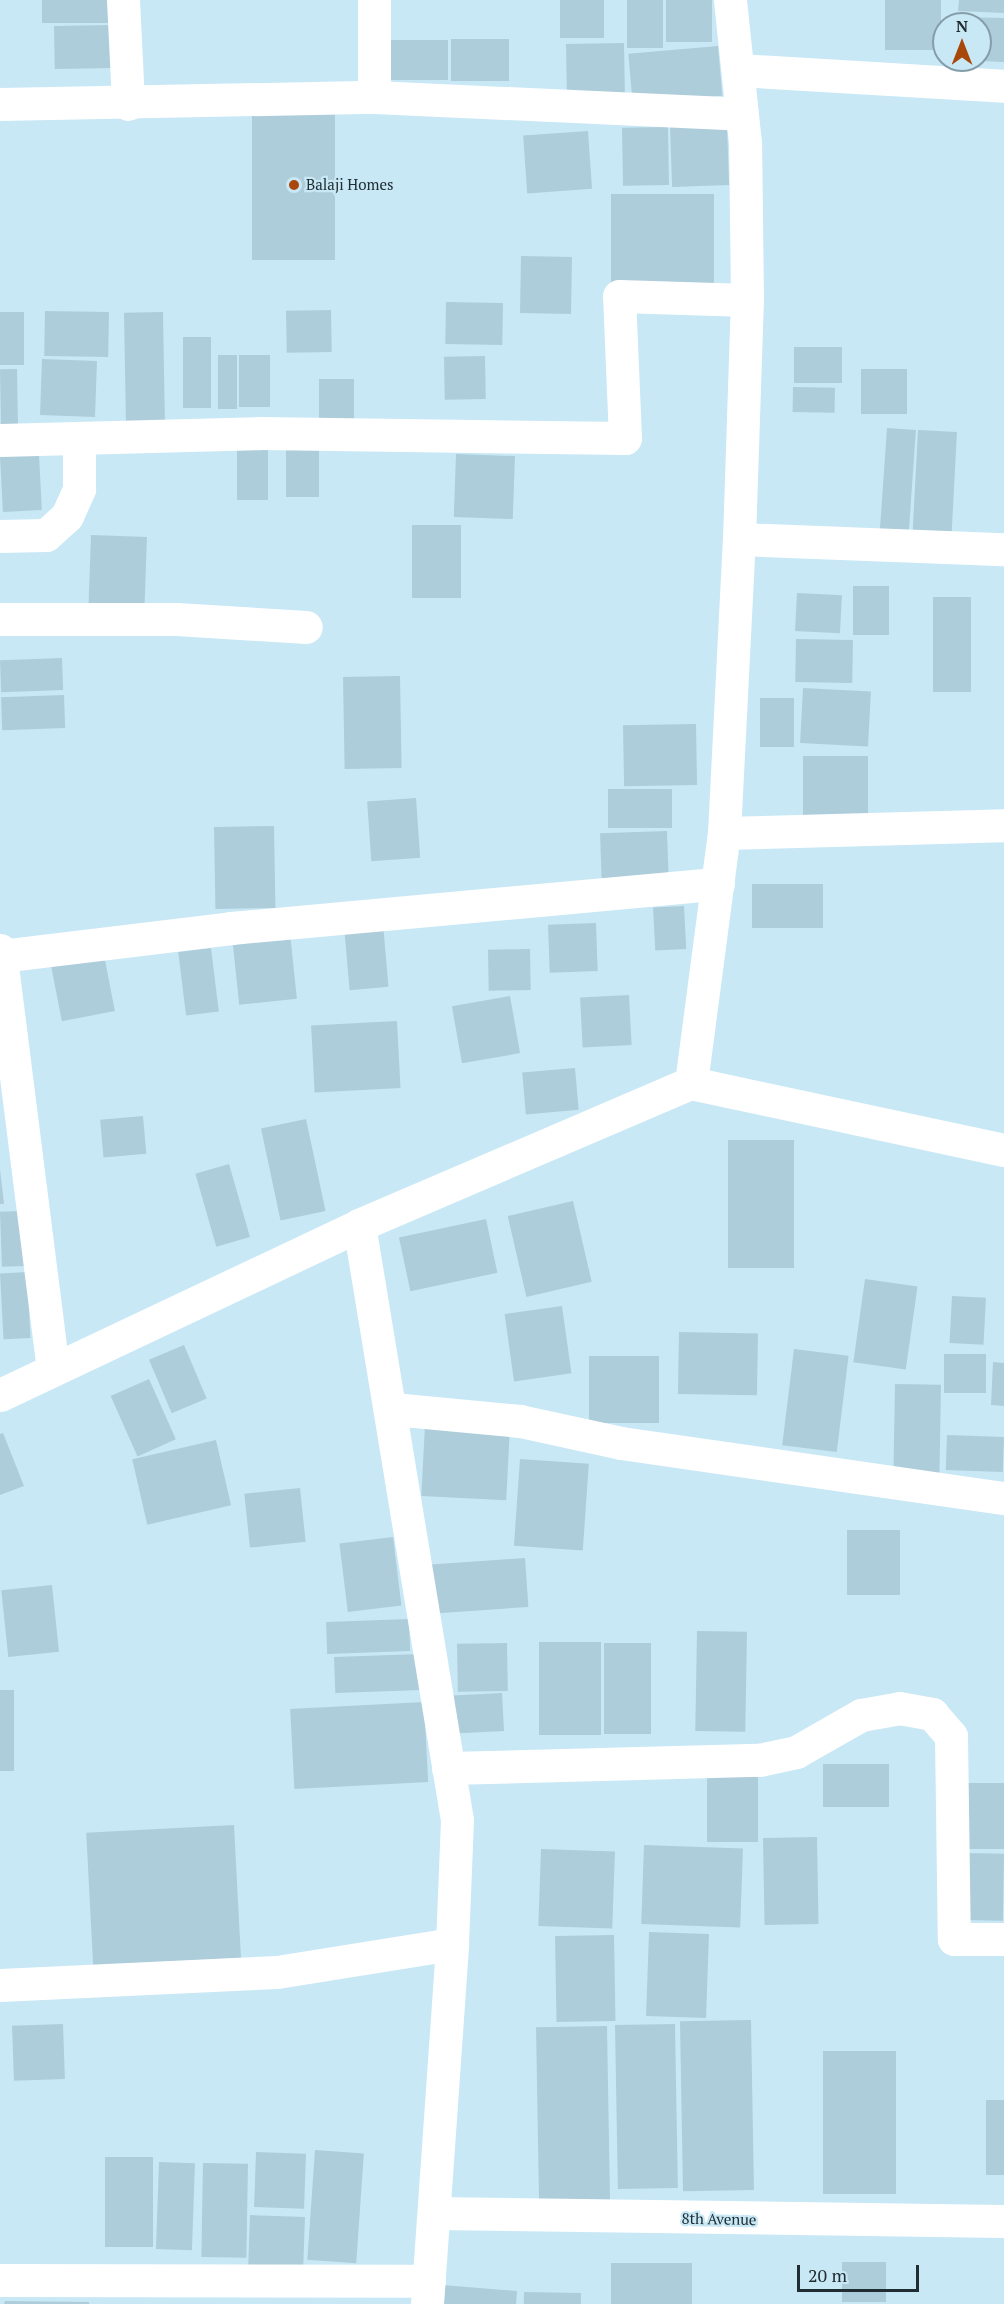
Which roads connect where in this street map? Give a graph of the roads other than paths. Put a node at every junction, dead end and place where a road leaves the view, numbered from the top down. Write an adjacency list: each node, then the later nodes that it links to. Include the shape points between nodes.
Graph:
1 (123, 0): 8 (street)
2 (374, 0): 6 (street)
3 (730, 0): 4 (street)
4 (738, 70): 5 (street); 9 (street)
5 (1004, 86)
6 (374, 97): 8 (street); 9 (street)
7 (0, 104): 8 (street)
8 (128, 104)
9 (742, 114): 10 (street)
10 (747, 300): 12 (street, via 619,296 625,438 260,433); 14 (street)
11 (0, 440): 12 (street)
12 (79, 440): 13 (street, via 79,489 67,516 46,534)
13 (0, 536)
14 (739, 539): 15 (street); 19 (street)
15 (1004, 549)
16 (0, 618): 17 (street)
17 (306, 627)
18 (1004, 825): 19 (street)
19 (724, 833): 20 (street)
20 (718, 884): 22 (street, via 243,927); 23 (street)
21 (0, 950): 22 (street)
22 (0, 956): 26 (street)
23 (691, 1083): 24 (street); 25 (street)
24 (1004, 1150)
25 (359, 1225): 26 (street); 28 (street)
26 (53, 1370): 27 (street)
27 (0, 1395)
28 (393, 1409): 29 (street, via 520,1421 621,1443); 30 (street, via 408,1536)
29 (1004, 1498)
30 (448, 1768): 31 (street, via 759,1760 796,1752 861,1715 899,1708 932,1714 951,1736 954,1939); 32 (street, via 457,1820)
31 (1004, 1939)
32 (452, 1944): 33 (street, via 277,1972); 34 (street)
33 (0, 1986)
34 (434, 2212): 35 (street, 8th Avenue); 38 (street)
35 (1004, 2221)
36 (0, 2280): 37 (street)
37 (122, 2292): 38 (street)
38 (428, 2292)

